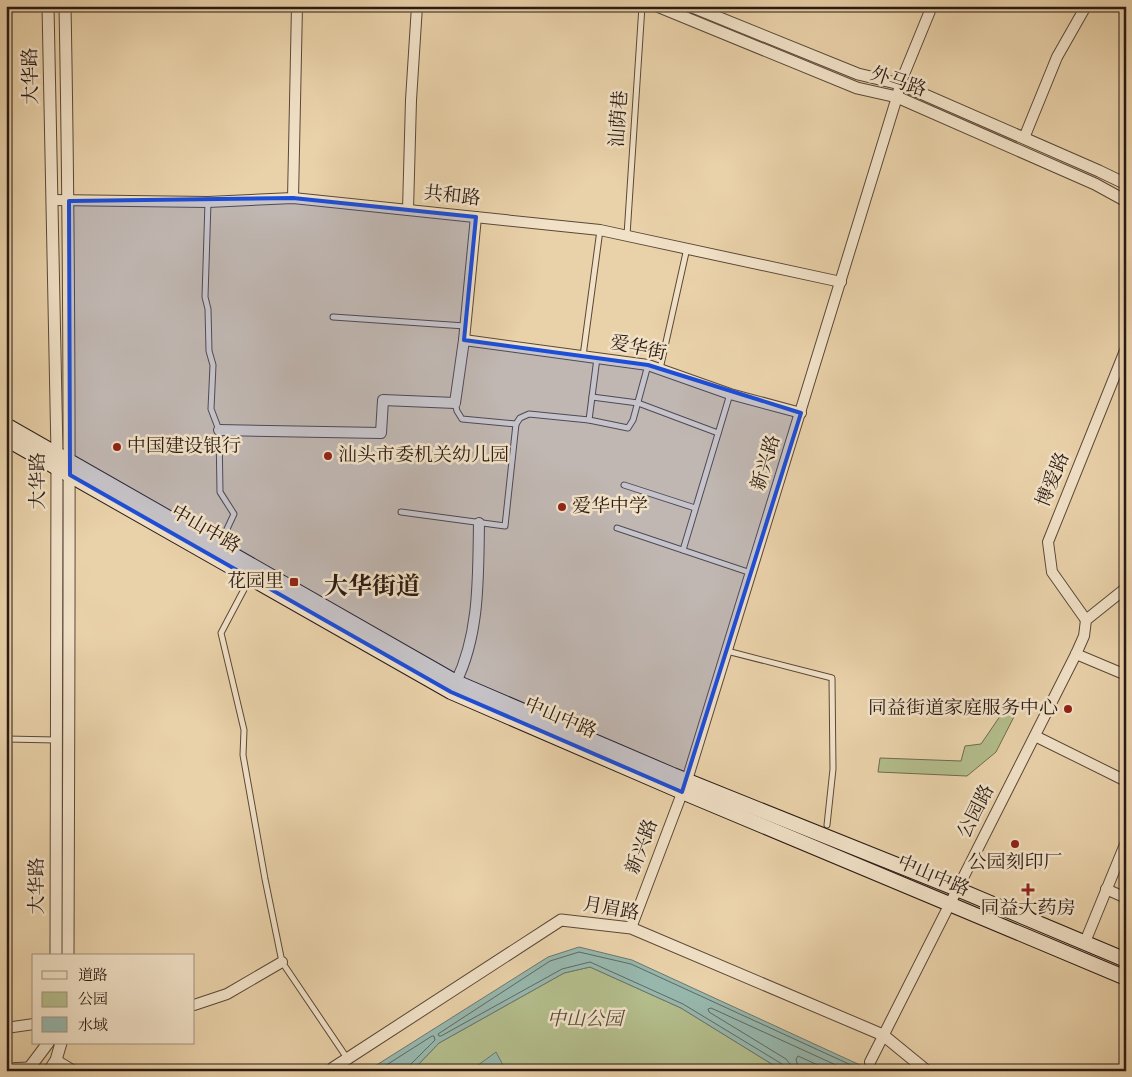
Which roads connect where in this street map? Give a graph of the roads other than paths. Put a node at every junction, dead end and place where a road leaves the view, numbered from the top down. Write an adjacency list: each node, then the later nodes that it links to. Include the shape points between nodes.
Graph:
1 (48, 6): 15 (street, 大华路)
2 (65, 6): 16 (street, 大华路)
3 (297, 6): 14 (street)
4 (417, 6): 19 (street)
5 (642, 6): 22 (lane, 汕荫巷)
6 (657, 6): 11 (street, 外马路, via 858,88)
7 (690, 6): 10 (street, 外马路, via 858,74)
8 (932, 6): 10 (street, 新兴路)
9 (1086, 6): 12 (street, via 1057,57)
10 (900, 84): 11 (street, 新兴路); 12 (street, 外马路)
11 (898, 97): 17 (street, 外马路, via 1095,184); 24 (street, 新兴路)
12 (1024, 138): 13 (street, 外马路)
13 (1126, 184)
14 (293, 198): 18 (street, 共和路); 19 (street, 共和路)
15 (53, 200): 16 (street, 共和路); 44 (street, 大华路)
16 (69, 201): 18 (street, 共和路); 45 (street, 大华路)
17 (1126, 201)
18 (208, 202): 41 (lane, via 205,297 213,365 211,410)
19 (408, 210): 20 (street, 共和路)
20 (476, 217): 21 (street, 共和路); 26 (street)
21 (600, 230): 22 (street, 共和路); 29 (lane)
22 (627, 235): 23 (street, 共和路)
23 (687, 248): 24 (street, 共和路); 32 (lane)
24 (841, 282): 37 (street, 新兴路)
25 (333, 317): 26 (lane)
26 (465, 326): 27 (street)
27 (464, 340): 29 (street, 爱华街); 35 (street)
28 (1126, 348): 56 (street, 博爱路, via 1048,542 1052,572)
29 (583, 356): 30 (street, 爱华街)
30 (597, 358): 31 (street, 爱华街); 34 (lane)
31 (648, 365): 32 (street, 爱华街); 36 (lane)
32 (660, 369): 33 (street, 爱华街)
33 (730, 394): 37 (street, 爱华街); 42 (lane)
34 (592, 397): 36 (lane); 38 (lane)
35 (455, 403): 39 (lane, via 462,418); 41 (street, via 383,400 381,433)
36 (638, 403): 38 (lane, via 634,420 628,428); 42 (lane)
37 (801, 413): 53 (street, 新兴路)
38 (589, 420): 39 (lane, via 529,414)
39 (516, 424): 49 (lane, via 504,526)
40 (6, 425): 44 (main road, 中山中路)
41 (219, 430): 51 (lane, via 220,492 234,514)
42 (718, 433): 47 (lane)
43 (6, 439): 44 (main road, 中山中路)
44 (57, 460): 45 (main road, 中山中路); 63 (street, 大华路)
45 (70, 468): 51 (main road, 中山中路); 54 (main road, 中山中路); 75 (street, 大华路)
46 (624, 485): 47 (lane)
47 (695, 508): 52 (lane)
48 (401, 512): 49 (lane)
49 (479, 523): 60 (street, via 472,636)
50 (617, 528): 52 (lane)
51 (218, 546): 60 (main road, 中山中路)
52 (683, 550): 53 (lane)
53 (751, 573): 57 (street, 新兴路)
54 (250, 578): 65 (main road, 中山中路, via 451,692); 77 (lane, via 221,633 244,730 243,755)
55 (1126, 588): 56 (street)
56 (1086, 620): 58 (street, 公园路, via 1084,636)
57 (727, 651): 65 (street, 新兴路); 66 (lane, via 832,678 833,769)
58 (1076, 654): 59 (street); 61 (street, 公园路)
59 (1126, 675)
60 (456, 682): 65 (main road, 中山中路)
61 (1035, 736): 64 (street); 68 (street, 公园路)
62 (6, 738): 63 (lane)
63 (56, 740): 74 (street, 大华路)
64 (1126, 780)
65 (685, 786): 68 (main road, 中山中路); 71 (main road, 中山中路); 72 (street, 新兴路)
66 (827, 825)
67 (1126, 842): 69 (street)
68 (957, 889): 71 (street, 公园路); 73 (main road, 中山中路)
69 (1106, 890): 70 (street); 73 (street)
70 (1126, 898)
71 (950, 905): 78 (main road, 中山中路); 82 (street, 公园路)
72 (631, 928): 82 (street, 月眉路); 85 (street, 月眉路, via 561,920)
73 (1085, 942): 76 (main road, 中山中路)
74 (56, 954)
75 (68, 954)
76 (1126, 960)
77 (282, 962): 79 (street, via 228,994); 85 (lane)
78 (1126, 978)
79 (195, 1005)
80 (32, 1024): 81 (street)
81 (6, 1028)
82 (883, 1035): 87 (street, 公园路); 93 (street, 月眉路)
83 (47, 1044): 89 (street)
84 (61, 1044): 86 (street)
85 (347, 1058): 92 (street, 月眉路)
86 (56, 1060): 90 (street); 91 (street)
87 (870, 1062)
88 (6, 1069): 89 (street)
89 (28, 1069)
90 (49, 1071)
91 (74, 1071)
92 (331, 1071)
93 (927, 1071)

